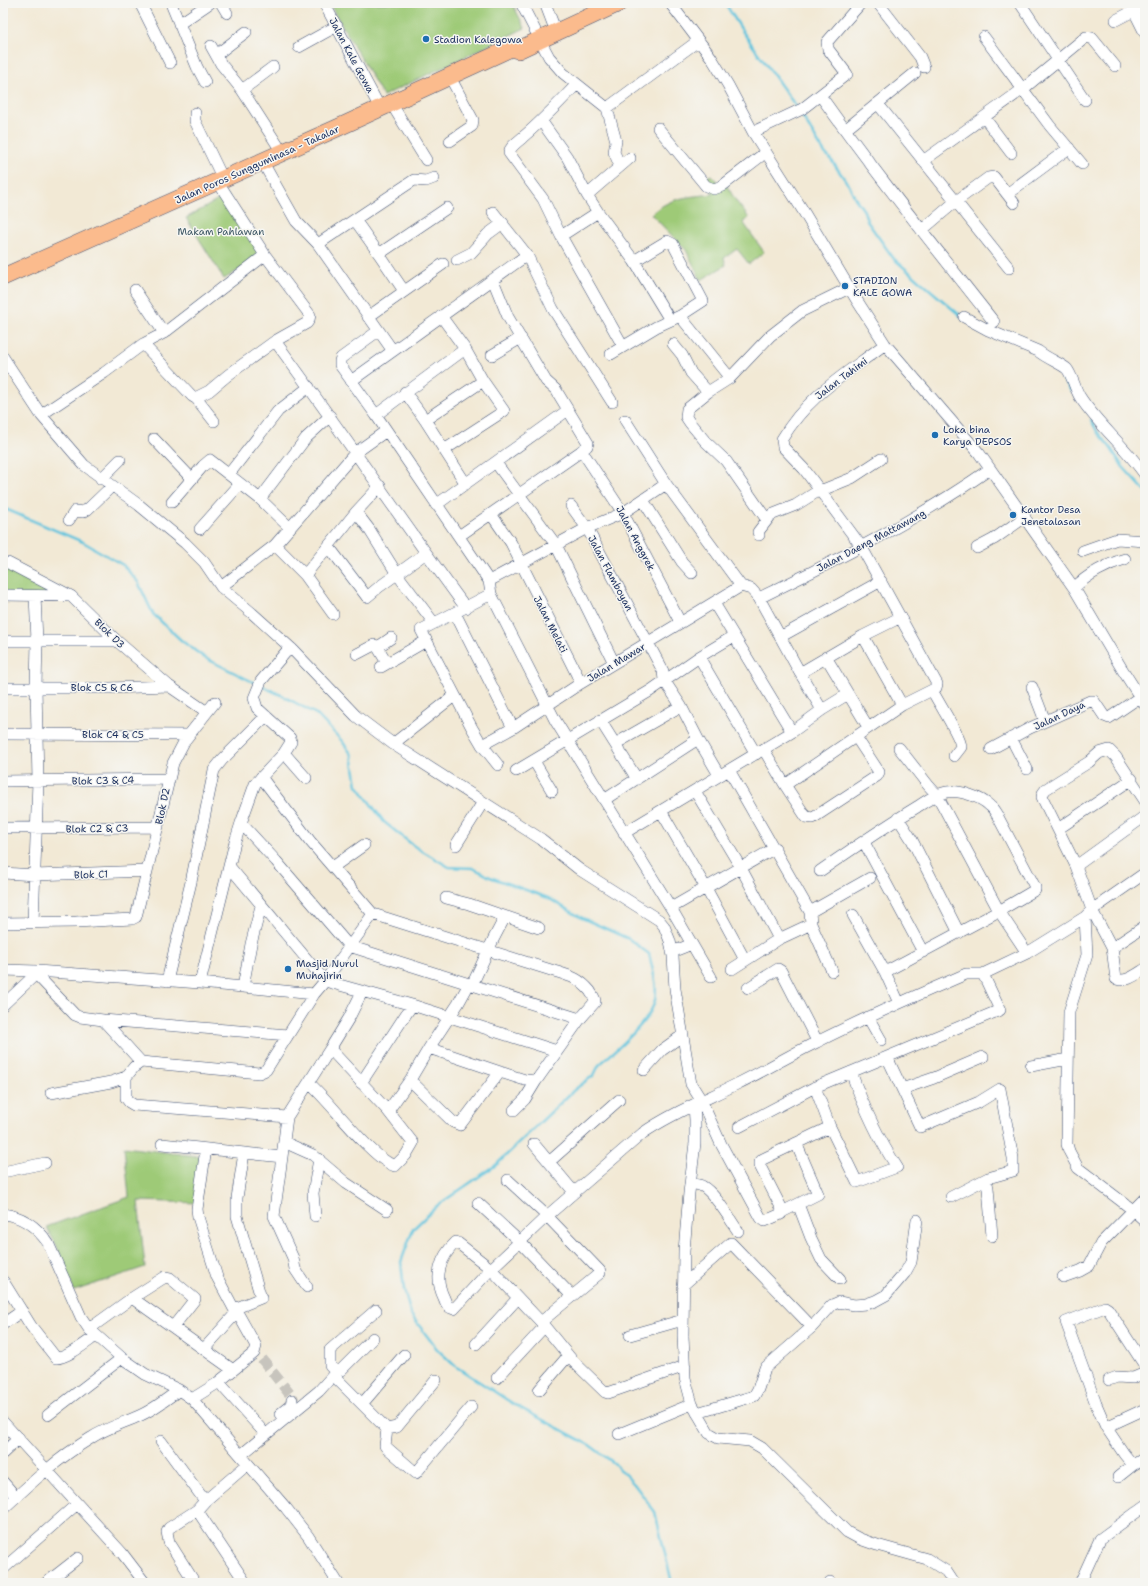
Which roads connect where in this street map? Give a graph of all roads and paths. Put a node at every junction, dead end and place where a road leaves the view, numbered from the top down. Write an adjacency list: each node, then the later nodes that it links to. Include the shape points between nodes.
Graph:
1 (140, 3): 28 (street)
2 (210, 3): 18 (street)
3 (221, 3): 16 (street)
4 (324, 3): 20 (street, Jalan Kale Gowa)
5 (520, 3): 23 (street)
6 (545, 3): 19 (street)
7 (598, 3): 19 (highway, Jalan Poros Sungguminasa - Takalar)
8 (619, 3): 23 (highway, Jalan Poros Sungguminasa - Takalar)
9 (670, 3): 25 (street)
10 (861, 3): 36 (street, via 828,40 828,49 847,74)
11 (878, 3): 38 (street, via 920,57 920,70)
12 (1020, 3): 27 (street)
13 (1145, 5): 15 (street)
14 (172, 6): 18 (street)
15 (1132, 7): 17 (street); 22 (street)
16 (227, 13)
17 (1116, 20)
18 (179, 24): 32 (street)
19 (553, 24): 23 (highway, Jalan Poros Sungguminasa - Takalar)
20 (337, 26): 26 (street); 39 (street, Jalan Kale Gowa)
21 (246, 32): 35 (street, via 214,51 225,70)
22 (1145, 33)
23 (538, 36): 31 (highway, Jalan Poros Sungguminasa - Takalar, via 514,41 511,48); 33 (street, via 549,57)
24 (984, 38): 34 (street)
25 (698, 41): 40 (street); 46 (street, via 728,85)
26 (299, 47)
27 (1058, 61): 29 (street, via 1088,37 1092,38); 34 (street); 37 (street)
28 (170, 63)
29 (1115, 66)
30 (273, 68): 35 (street)
31 (450, 77): 39 (highway, Jalan Poros Sungguminasa - Takalar); 47 (street, via 474,120 472,126)
32 (205, 82)
33 (576, 85): 40 (street); 43 (street)
34 (1023, 89): 42 (street); 48 (street)
35 (242, 90): 49 (street)
36 (820, 95): 45 (street); 46 (street, via 800,111)
37 (1085, 100)
38 (878, 104): 45 (street); 55 (street)
39 (385, 105): 49 (highway, Jalan Poros Sungguminasa - Takalar); 53 (street, Jalan Kale Gowa)
40 (607, 108): 57 (street, via 616,141 614,152)
41 (195, 114): 59 (street)
42 (984, 117): 51 (street); 55 (street)
43 (542, 122): 61 (street, via 567,157); 70 (street, via 514,144 509,153 543,199)
44 (658, 128): 50 (street, via 706,186 714,189 722,186)
45 (844, 130): 69 (street)
46 (753, 132): 50 (street)
47 (450, 141)
48 (1069, 148): 56 (street); 60 (street)
49 (282, 152): 54 (highway, Jalan Poros Sungguminasa - Takalar)
50 (766, 152): 81 (street)
51 (1011, 153)
52 (630, 158): 57 (street)
53 (426, 160)
54 (262, 161): 59 (highway, Jalan Poros Sungguminasa - Takalar); 71 (street, via 296,221)
55 (923, 161): 62 (street)
56 (1082, 164)
57 (620, 166): 61 (street)
58 (434, 178): 67 (street, via 426,181 414,180)
59 (220, 181): 73 (street); 79 (highway, Jalan Poros Sungguminasa - Takalar)
60 (1007, 194): 62 (street, via 992,177); 63 (street)
61 (587, 195): 66 (street)
62 (955, 202): 69 (street); 78 (street)
63 (1014, 203)
64 (447, 208): 72 (street)
65 (493, 212): 68 (street)
66 (598, 212): 70 (street); 76 (street)
67 (355, 220): 71 (street); 72 (street)
68 (503, 223): 74 (street); 75 (street, via 470,253)
69 (922, 230): 88 (street)
70 (561, 236): 96 (street)
71 (318, 244): 85 (street)
72 (379, 254): 83 (street)
73 (265, 255): 90 (street); 92 (street, via 310,315 306,323)
74 (528, 255): 80 (street); 109 (street, via 553,309)
75 (457, 260)
76 (634, 261): 87 (street); 87 (street, via 667,241 673,244 703,301)
77 (443, 264): 83 (street)
78 (1009, 268)
79 (3, 277)
80 (493, 280): 84 (street); 91 (street, via 508,317)
81 (849, 288): 95 (street); 102 (street, via 802,310 770,336)
82 (135, 290): 90 (street)
83 (404, 291): 85 (street)
84 (441, 316): 97 (street); 98 (street)
85 (368, 317): 89 (street)
86 (964, 317): 127 (street, via 1038,351 1067,369 1080,396)
87 (675, 318): 96 (street); 102 (street)
88 (994, 322)
89 (378, 331): 98 (street); 103 (street, via 340,361)
90 (164, 333): 93 (street)
91 (521, 338): 100 (street); 110 (street, via 546,381 556,390)
92 (275, 341): 105 (street); 108 (street)
93 (143, 344): 108 (street); 111 (street)
94 (673, 344): 107 (street, via 691,373)
95 (885, 344): 125 (street, via 966,437); 135 (street, Jalan Tahimi, via 816,396 792,422 782,439 783,447)
96 (623, 346): 99 (street)
97 (465, 349): 104 (street); 106 (street)
98 (393, 351): 103 (street)
99 (610, 354)
100 (492, 355)
101 (3, 357): 111 (street)
102 (730, 378): 107 (street)
103 (351, 381): 112 (street)
104 (484, 381): 114 (street); 119 (street, via 504,411)
105 (309, 387): 113 (street); 126 (street, via 278,411)
106 (405, 392): 112 (street); 114 (street)
107 (708, 392): 147 (street, via 687,409 686,417 705,441 726,461)
108 (196, 398): 116 (street)
109 (612, 402)
110 (568, 410): 124 (street); 136 (street, via 586,438 587,446)
111 (41, 415): 128 (street, via 84,465)
112 (376, 415): 117 (street)
113 (330, 416): 120 (street); 137 (street, via 306,438)
114 (425, 420): 119 (street)
115 (625, 420): 132 (street)
116 (214, 421)
117 (386, 431): 120 (street); 140 (street)
118 (154, 439): 129 (street)
119 (444, 450): 131 (street)
120 (355, 452): 134 (street); 148 (street)
121 (586, 457): 143 (street, Jalan Anggrek)
122 (882, 459): 135 (street, via 852,478)
123 (120, 460): 128 (street)
124 (496, 463): 131 (street); 136 (street)
125 (990, 469): 145 (street); 156 (street, Jalan Daeng Mattawang, via 941,503)
126 (229, 474): 129 (street, via 210,460); 130 (street)
127 (1145, 475)
128 (101, 479): 133 (street)
129 (192, 479): 139 (street)
130 (240, 484): 137 (street); 150 (street)
131 (466, 484): 140 (street)
132 (666, 484): 138 (street); 170 (street)
133 (112, 486): 146 (street, via 88,509 83,512 75,511); 169 (street, via 185,543 204,562)
134 (380, 486): 142 (street); 160 (street)
135 (820, 491): 147 (street); 156 (street, Jalan Tahimi)
136 (520, 494): 144 (street); 155 (street)
137 (260, 499): 148 (street)
138 (643, 500): 143 (street); 165 (street)
139 (172, 502)
140 (436, 505): 152 (street)
141 (571, 506): 149 (street, Jalan Flamboyan)
142 (356, 512): 157 (street); 164 (street)
143 (623, 513): 149 (street); 182 (street, Jalan Anggrek)
144 (491, 514): 152 (street); 163 (street, Jalan Melati)
145 (1025, 517): 158 (street); 171 (street)
146 (69, 520)
147 (767, 520): 151 (street, via 758,532)
148 (290, 528): 154 (street)
149 (587, 528): 155 (street); 192 (street, Jalan Flamboyan)
150 (200, 529)
151 (759, 535)
152 (459, 536): 167 (street)
153 (1145, 541): 159 (street, via 1117,539)
154 (275, 545): 166 (street); 169 (street)
155 (556, 545): 163 (street); 198 (street)
156 (861, 546): 168 (street, Jalan Tahimi); 176 (street, Jalan Daeng Mattawang)
157 (329, 547): 164 (street, via 367,597); 166 (street)
158 (977, 548)
159 (1083, 551)
160 (426, 553): 164 (street); 178 (street)
161 (1125, 559): 171 (street, via 1087,577)
162 (8, 562): 175 (street, Blok D3)
163 (521, 564): 167 (street); 201 (street, Jalan Melati)
164 (397, 574): 183 (street)
165 (692, 574)
166 (305, 575): 180 (street)
167 (489, 581): 172 (street)
168 (881, 581): 181 (street, Jalan Tahimi); 186 (street)
169 (221, 587): 194 (street)
170 (746, 587): 176 (street); 177 (street, Jalan Mawar)
171 (1074, 588): 209 (street)
172 (492, 594): 178 (street); 211 (street)
173 (3, 595): 174 (street)
174 (34, 596): 175 (street); 189 (street)
175 (71, 596): 191 (street, Blok D3)
176 (758, 598): 186 (street)
177 (714, 603): 182 (street, Jalan Mawar); 184 (street)
178 (466, 608): 179 (street)
179 (455, 613): 183 (street); 220 (street)
180 (333, 614)
181 (901, 617): 185 (street); 206 (street, Jalan Tahimi, via 937,683 936,688)
182 (680, 622): 192 (street, Jalan Mawar)
183 (434, 623): 190 (street, via 421,630)
184 (734, 636): 196 (street); 221 (street)
185 (863, 636): 197 (street); 212 (street)
186 (780, 637): 199 (street)
187 (391, 638): 193 (street)
188 (3, 641): 189 (street)
189 (37, 641): 191 (street); 203 (street)
190 (426, 641): 193 (street, via 384,665); 208 (street)
191 (117, 642): 202 (street, Blok D3)
192 (648, 643): 198 (street, Jalan Mawar); 200 (street, Jalan Flamboyan, via 663,671)
193 (378, 647): 195 (street, via 374,645)
194 (292, 649): 216 (street, via 286,652 261,681 254,694 256,705); 229 (street, via 356,716)
195 (357, 654)
196 (699, 657): 200 (street); 234 (street)
197 (826, 658): 199 (street); 207 (street)
198 (614, 663): 201 (street, Jalan Mawar)
199 (800, 673): 214 (street)
200 (664, 680): 213 (street, Jalan Flamboyan); 217 (street)
201 (581, 683): 211 (street, Jalan Mawar)
202 (169, 686): 203 (street, Blok C5 & C6); 215 (street, Blok D3)
203 (36, 687): 205 (street, Blok C5 & C6); 223 (street)
204 (1032, 687): 218 (street)
205 (3, 688)
206 (932, 690): 212 (street); 236 (street, via 960,739 961,747)
207 (848, 694): 214 (street); 219 (street)
208 (454, 696): 229 (street); 231 (street)
209 (1143, 700): 218 (street, Jalan Daya, via 1109,718 1104,716 1094,701 1090,701)
210 (215, 702): 215 (street, Blok D2)
211 (547, 705): 220 (street, Jalan Mawar); 228 (street)
212 (902, 705): 219 (street)
213 (681, 706): 227 (street, Jalan Flamboyan); 230 (street)
214 (822, 710): 221 (street)
215 (207, 712): 224 (street, Blok D2)
216 (266, 716): 235 (street, via 291,740); 312 (street, via 214,770)
217 (600, 720): 228 (street); 230 (street)
218 (1045, 721): 226 (street, Jalan Daya)
219 (868, 727): 225 (street)
220 (513, 728): 231 (street, Jalan Mawar)
221 (792, 732): 234 (street)
222 (3, 734): 223 (street, Blok C4 & C5)
223 (37, 734): 224 (street, Blok C4 & C5); 248 (street)
224 (189, 735): 246 (street, Blok D2, via 180,747)
225 (856, 737): 249 (street); 249 (street, via 879,772 877,776 813,818 806,817)
226 (1011, 738): 233 (street, Jalan Daya); 239 (street)
227 (698, 739): 241 (street, Jalan Flamboyan); 244 (street)
228 (567, 740): 237 (street); 253 (street)
229 (393, 744): 255 (street)
230 (615, 744): 244 (street)
231 (482, 745): 238 (street)
232 (899, 748): 252 (street)
233 (991, 749)
234 (760, 752): 241 (street); 249 (street)
235 (284, 753): 242 (street); 243 (street)
236 (954, 756)
237 (534, 761): 240 (street); 250 (street)
238 (498, 765)
239 (1026, 769)
240 (516, 771)
241 (724, 772): 251 (street); 268 (street, Jalan Flamboyan)
242 (261, 777): 259 (street, via 255,784); 271 (street)
243 (306, 778)
244 (637, 779): 253 (street)
245 (1132, 779): 254 (street); 263 (street); 263 (street, via 1111,751 1099,752 1089,762 1043,793 1042,797)
246 (168, 780): 248 (street, Blok C3 & C4); 261 (street, Blok D2)
247 (3, 781): 248 (street, Blok C3 & C4)
248 (38, 781): 260 (street)
249 (785, 785)
250 (552, 791)
251 (695, 791): 256 (street); 272 (street)
252 (937, 795): 258 (street); 283 (street); 283 (street, via 953,792 970,796 989,805 998,815 1035,890)
253 (604, 800): 264 (street)
254 (1145, 801)
255 (483, 802): 267 (street); 300 (street, via 541,839 580,870 659,920 668,934)
256 (661, 811): 264 (street); 279 (street)
257 (1145, 816): 270 (street)
258 (898, 818): 265 (street); 294 (street, via 912,840)
259 (242, 823): 269 (street); 297 (street)
260 (37, 827): 261 (street, Blok C2 & C3); 262 (street, Blok C2 & C3); 277 (street)
261 (158, 827): 273 (street, Blok D2)
262 (3, 828)
263 (1058, 828): 270 (street)
264 (624, 833): 282 (street)
265 (864, 842): 274 (street); 301 (street)
266 (364, 845): 271 (street)
267 (456, 845)
268 (775, 848): 272 (street); 284 (street, Jalan Flamboyan)
269 (228, 866): 281 (street); 314 (street)
270 (1076, 866): 286 (street)
271 (333, 867): 285 (street)
272 (741, 868): 279 (street); 295 (street)
273 (147, 871): 277 (street, Blok C1); 290 (street, Blok D2, via 137,916 132,920)
274 (820, 871)
275 (3, 873): 277 (street, Blok C1)
276 (1145, 873): 286 (street)
277 (35, 875): 290 (street)
278 (870, 878): 284 (street)
279 (706, 888): 282 (street); 303 (street)
280 (446, 898): 288 (street)
281 (261, 906): 313 (street); 316 (street)
282 (671, 908): 296 (street)
283 (999, 911): 294 (street); 302 (street)
284 (810, 912): 291 (street)
285 (373, 914): 297 (street); 299 (street)
286 (1089, 914): 298 (street); 302 (street); 336 (street, via 1087,954 1069,1012)
287 (853, 915): 308 (street)
288 (505, 917): 293 (street); 299 (street)
289 (3, 923): 290 (street)
290 (32, 923)
291 (811, 924): 295 (street); 307 (street)
292 (1145, 926): 298 (street)
293 (538, 928)
294 (959, 933): 301 (street)
295 (779, 939): 303 (street)
296 (692, 944): 300 (street); 311 (street)
297 (349, 946): 313 (street); 315 (street)
298 (1112, 948): 305 (street, via 1116,979 1125,980)
299 (488, 951): 315 (street); 325 (street, via 578,979 596,1000)
300 (672, 952): 328 (street)
301 (923, 952): 308 (street)
302 (1028, 953): 310 (street)
303 (745, 960): 304 (street)
304 (732, 969)
305 (1145, 969)
306 (3, 970): 309 (street)
307 (832, 971)
308 (885, 972): 320 (street)
309 (37, 973): 312 (street, via 93,974); 321 (street); 326 (street, via 75,1015)
310 (982, 974): 320 (street, via 966,974); 334 (street, via 1000,1010)
311 (711, 977)
312 (167, 981): 314 (street)
313 (325, 981): 318 (street); 319 (street)
314 (200, 983): 316 (street)
315 (470, 984): 323 (street); 325 (street)
316 (243, 987): 319 (street)
317 (748, 988): 330 (street, via 778,969 781,971)
318 (362, 992): 322 (street); 332 (street)
319 (314, 994): 327 (street)
320 (899, 1003): 324 (street)
321 (3, 1005)
322 (412, 1005): 323 (street); 346 (street)
323 (450, 1017): 331 (street); 333 (street)
324 (868, 1017): 329 (street); 330 (street)
325 (580, 1019): 333 (street)
326 (103, 1020): 327 (street); 337 (street)
327 (288, 1035): 337 (street, via 266,1070 259,1073)
328 (683, 1035): 339 (street, via 662,1050); 351 (street, via 691,1084)
329 (880, 1040)
330 (817, 1041): 351 (street, via 737,1084)
331 (429, 1048): 340 (street); 343 (street)
332 (330, 1049): 345 (street); 346 (street)
333 (557, 1051): 344 (street)
334 (887, 1057): 341 (street); 348 (street)
335 (983, 1057): 348 (street)
336 (1068, 1059): 338 (street); 377 (street, via 1069,1151 1078,1168)
337 (141, 1062): 342 (street)
338 (1031, 1066)
339 (644, 1070)
340 (500, 1072): 343 (street, via 460,1125 453,1122); 344 (street)
341 (851, 1072): 347 (street); 355 (street, via 886,1151 897,1167 857,1182)
342 (126, 1077): 349 (street); 354 (street, via 126,1098 134,1105)
343 (410, 1080): 353 (street)
344 (536, 1081): 352 (street)
345 (309, 1082): 353 (street, via 371,1149 395,1166 413,1143); 354 (street)
346 (361, 1083): 353 (street)
347 (815, 1088): 355 (street); 356 (street)
348 (902, 1089): 368 (street, via 920,1127 979,1102 1000,1089 1014,1168 1011,1172 996,1174)
349 (51, 1093)
350 (619, 1100): 365 (street)
351 (697, 1102): 370 (street); 371 (street, via 643,1133); 378 (street, via 761,1218 765,1221)
352 (514, 1110)
353 (388, 1111)
354 (287, 1117): 357 (street)
355 (830, 1127): 358 (street)
356 (738, 1128)
357 (284, 1142): 363 (street); 364 (street, via 303,1149)
358 (796, 1143): 375 (street, via 818,1194); 378 (street, via 760,1162)
359 (162, 1144): 361 (street)
360 (534, 1144): 365 (street)
361 (206, 1149): 362 (street); 362 (street, via 197,1212 217,1277 234,1309 262,1298 236,1216)
362 (244, 1153): 363 (street)
363 (282, 1157): 392 (street, via 274,1216 293,1258 295,1269)
364 (319, 1159): 376 (street, via 346,1183); 380 (street, via 313,1193)
365 (549, 1162): 371 (street)
366 (46, 1164): 367 (street)
367 (3, 1172)
368 (986, 1179): 372 (street); 385 (street)
369 (508, 1180): 381 (street)
370 (690, 1184): 384 (street, via 705,1187); 391 (street)
371 (574, 1192): 381 (street)
372 (951, 1197)
373 (1145, 1198): 377 (street)
374 (478, 1203): 386 (street)
375 (798, 1204): 378 (street); 389 (street, via 821,1259)
376 (387, 1210)
377 (1133, 1210): 383 (street); 388 (street, via 1101,1243 1089,1266)
378 (782, 1212)
379 (3, 1214): 403 (street, via 22,1218 44,1237 82,1317)
380 (315, 1216)
381 (547, 1216): 386 (street); 393 (street, via 600,1271)
382 (917, 1220): 402 (street, via 912,1262 886,1295 859,1306 836,1303)
383 (1145, 1221)
384 (738, 1230)
385 (992, 1236)
386 (520, 1242): 387 (street); 393 (street)
387 (491, 1269): 387 (street, via 454,1309 447,1305 438,1285 439,1267 456,1242); 395 (street)
388 (1063, 1276)
389 (840, 1279)
390 (3, 1281): 397 (street)
391 (683, 1285): 398 (street); 402 (street, via 731,1243)
392 (307, 1287)
393 (572, 1296): 400 (street)
394 (132, 1298): 401 (street); 401 (street, via 164,1277 170,1278 195,1299); 403 (street)
395 (518, 1298): 400 (street); 406 (street)
396 (376, 1310): 415 (street, via 330,1350 330,1366)
397 (22, 1311): 399 (street); 403 (street, via 31,1326 59,1359)
398 (683, 1320): 404 (street); 411 (street)
399 (3, 1324)
400 (542, 1324): 409 (street); 416 (street)
401 (172, 1327): 407 (street)
402 (812, 1327): 426 (street, via 765,1368 754,1396)
403 (93, 1333): 410 (street)
404 (630, 1335)
405 (373, 1338): 415 (street)
406 (476, 1344)
407 (204, 1349): 413 (street); 413 (street, via 237,1312 255,1342 259,1355 254,1353)
408 (404, 1355): 424 (street)
409 (568, 1356): 411 (street, via 600,1389 608,1393); 421 (street)
410 (122, 1358): 420 (street, via 146,1374); 428 (street)
411 (684, 1366): 426 (street, via 684,1378)
412 (1145, 1366): 430 (street, via 1106,1307 1066,1322)
413 (233, 1370): 422 (street)
414 (1145, 1373): 418 (street, via 1133,1378)
415 (334, 1374): 424 (street); 436 (street, via 318,1391)
416 (497, 1378)
417 (436, 1380): 432 (street, via 397,1427)
418 (1109, 1380)
419 (223, 1387): 431 (street)
420 (179, 1390): 422 (street); 441 (street, via 142,1414 91,1438)
421 (539, 1390)
422 (192, 1399): 436 (street)
423 (292, 1400): 431 (street, via 291,1405)
424 (362, 1404): 432 (street)
425 (471, 1407): 432 (street, via 416,1473 385,1446)
426 (695, 1409): 433 (street); 458 (street, via 713,1436 750,1441 762,1448 847,1532 860,1539 927,1559 946,1571)
427 (1145, 1409): 430 (street)
428 (48, 1415)
429 (3, 1422): 434 (street)
430 (1106, 1427): 440 (street)
431 (261, 1429): 436 (street)
432 (387, 1429)
433 (619, 1434)
434 (18, 1438): 437 (street); 441 (street)
435 (161, 1441): 445 (street)
436 (239, 1452): 439 (street)
437 (3, 1453)
438 (1145, 1458): 440 (street)
439 (248, 1464): 445 (street); 457 (street, via 308,1536)
440 (1133, 1465): 442 (street)
441 (46, 1468): 444 (street); 446 (street)
442 (1118, 1477)
443 (3, 1482): 444 (street)
444 (16, 1497): 448 (street)
445 (205, 1501): 449 (street)
446 (77, 1504): 451 (street); 454 (street, via 122,1553)
447 (1145, 1506): 452 (street, via 1100,1539)
448 (3, 1509)
449 (197, 1510): 455 (street, via 169,1528 167,1532 168,1542); 456 (street, via 243,1579)
450 (78, 1558): 453 (street)
451 (3, 1569)
452 (1082, 1582)
453 (46, 1583)
454 (145, 1583)
455 (195, 1583)
456 (241, 1583)
457 (338, 1583)
458 (954, 1583)

